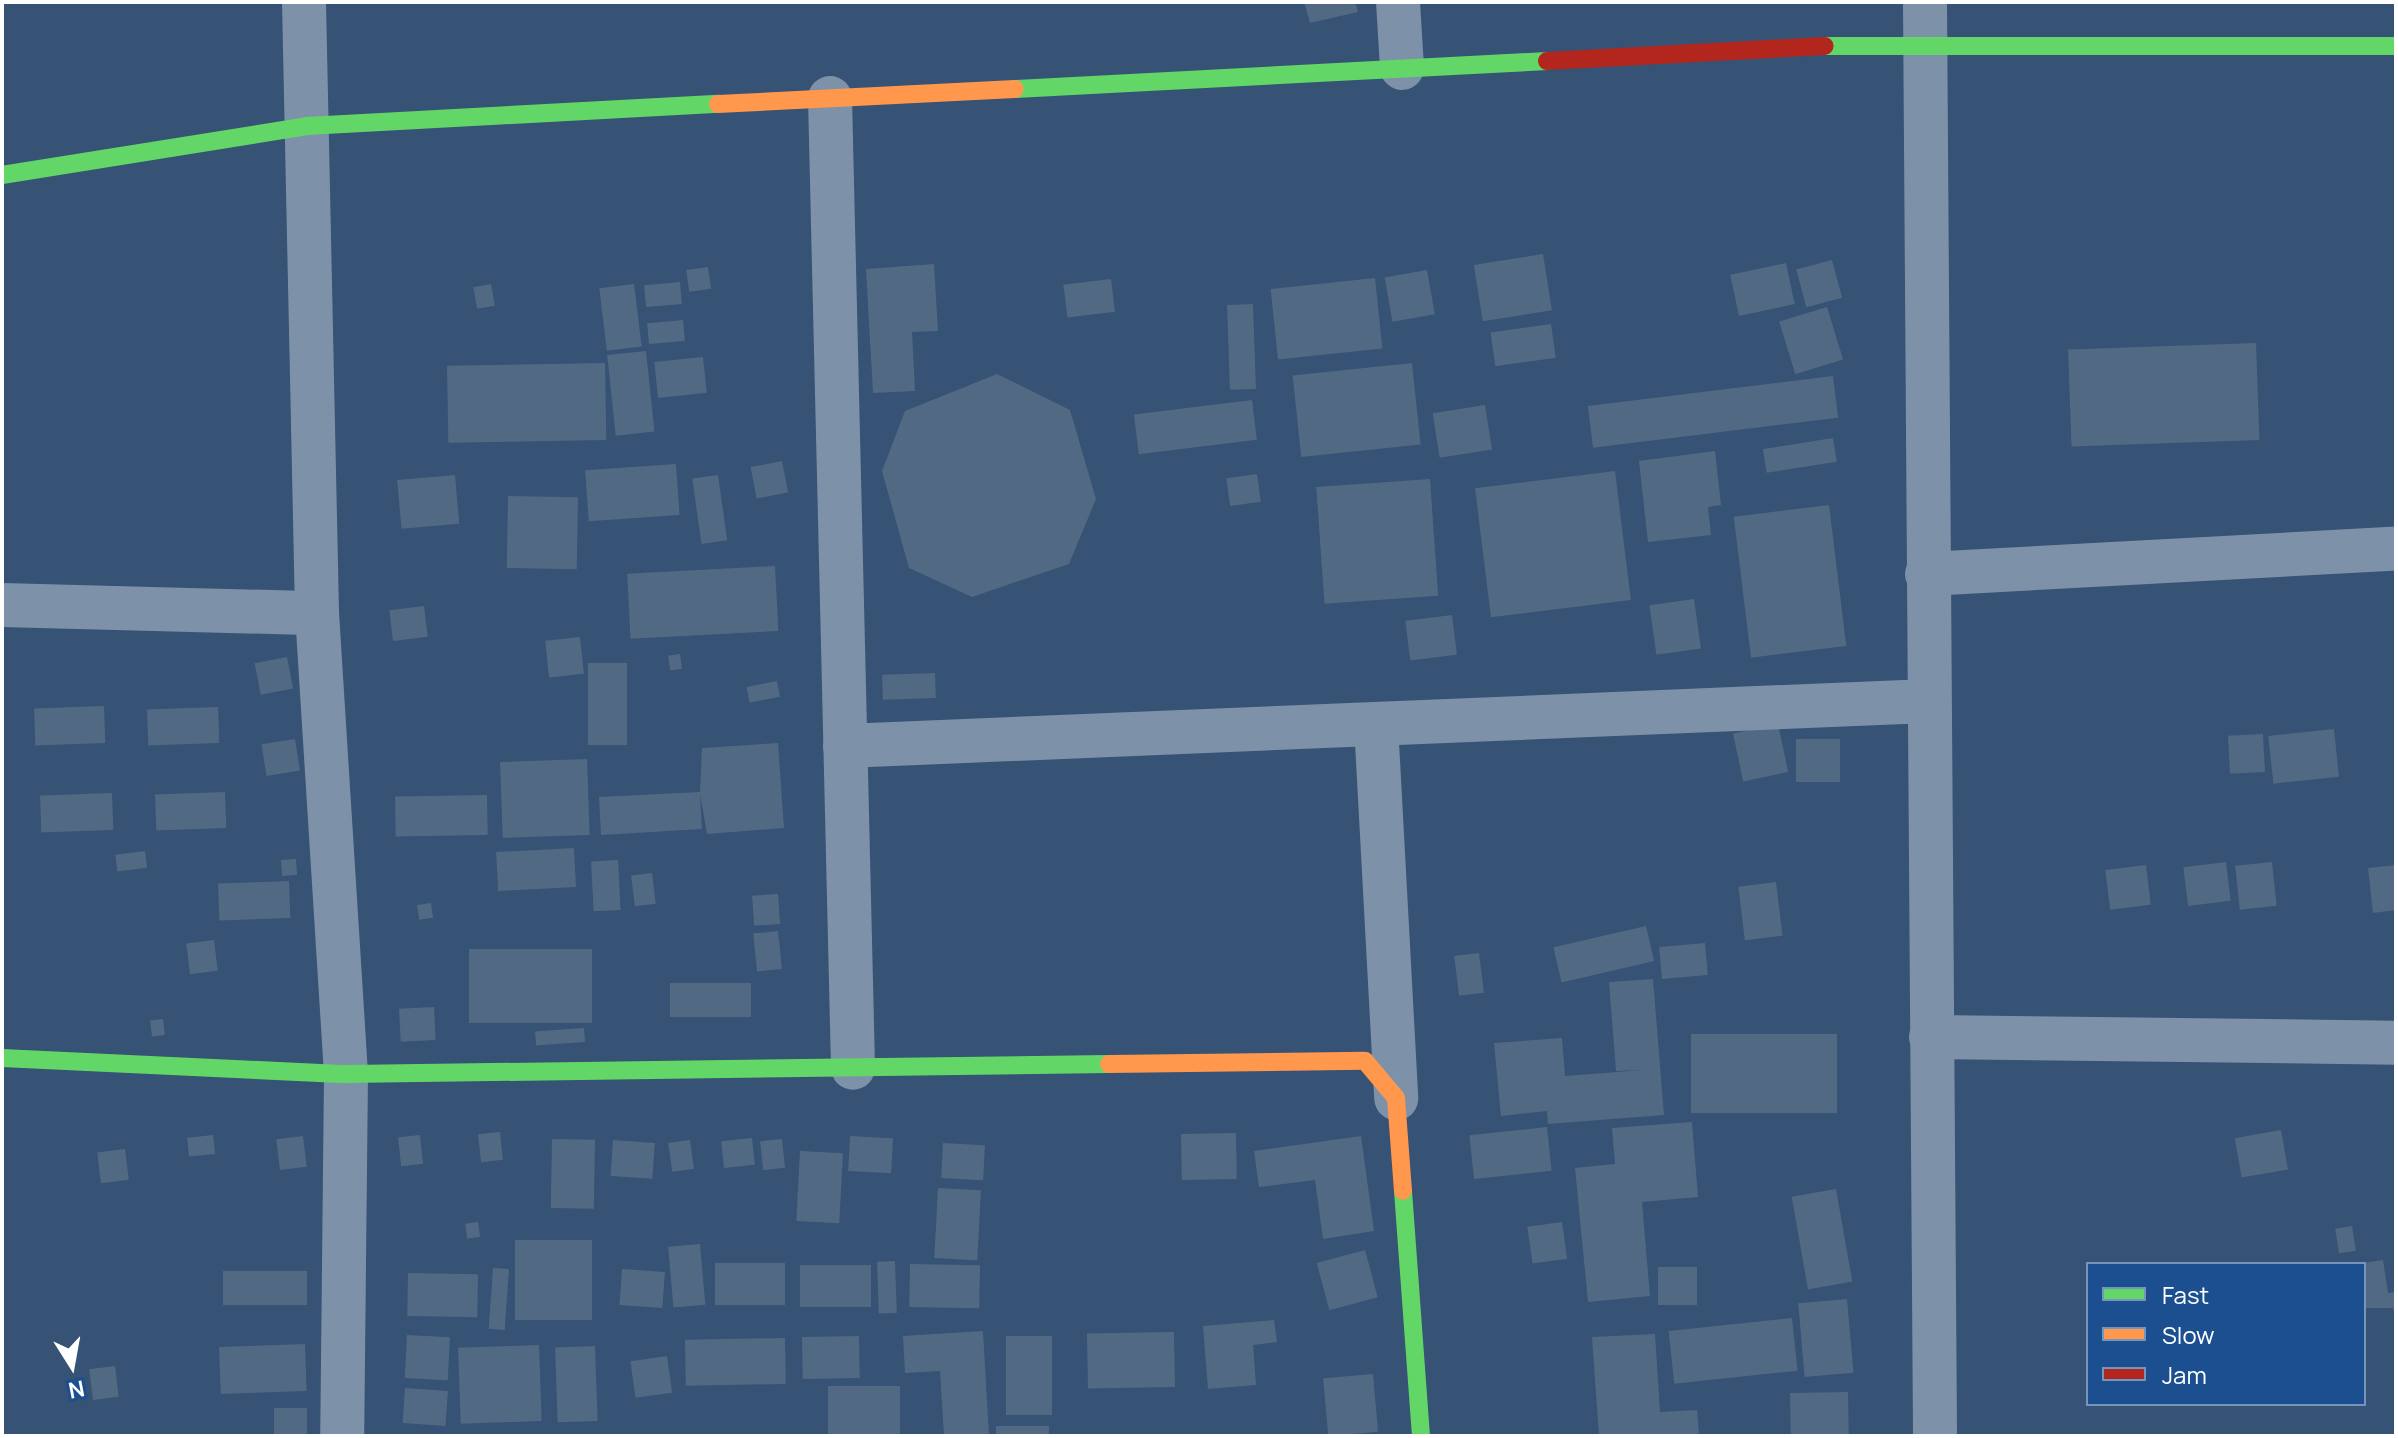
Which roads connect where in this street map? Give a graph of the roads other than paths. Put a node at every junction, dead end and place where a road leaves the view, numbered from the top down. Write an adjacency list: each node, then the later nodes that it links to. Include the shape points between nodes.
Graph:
1 (304, 2): 7 (street)
2 (1398, 2): 5 (street)
3 (1925, 22): 4 (street); 5 (street); 10 (street)
4 (2396, 46)
5 (1402, 68): 6 (street)
6 (830, 98): 7 (street); 15 (street)
7 (307, 126): 8 (street); 12 (street)
8 (2, 175)
9 (2396, 549): 10 (street)
10 (1927, 574): 13 (street)
11 (2, 605): 12 (street)
12 (317, 613): 20 (street)
13 (1928, 701): 14 (street); 16 (street)
14 (1376, 724): 15 (street); 21 (street)
15 (845, 746): 19 (street)
16 (1931, 1037): 17 (street); 24 (street)
17 (2396, 1043)
18 (2, 1058): 20 (street)
19 (853, 1068): 20 (street); 21 (street, via 1365,1061)
20 (346, 1074): 22 (street)
21 (1396, 1098): 23 (street)
22 (342, 1436)
23 (1421, 1436)
24 (1935, 1436)

